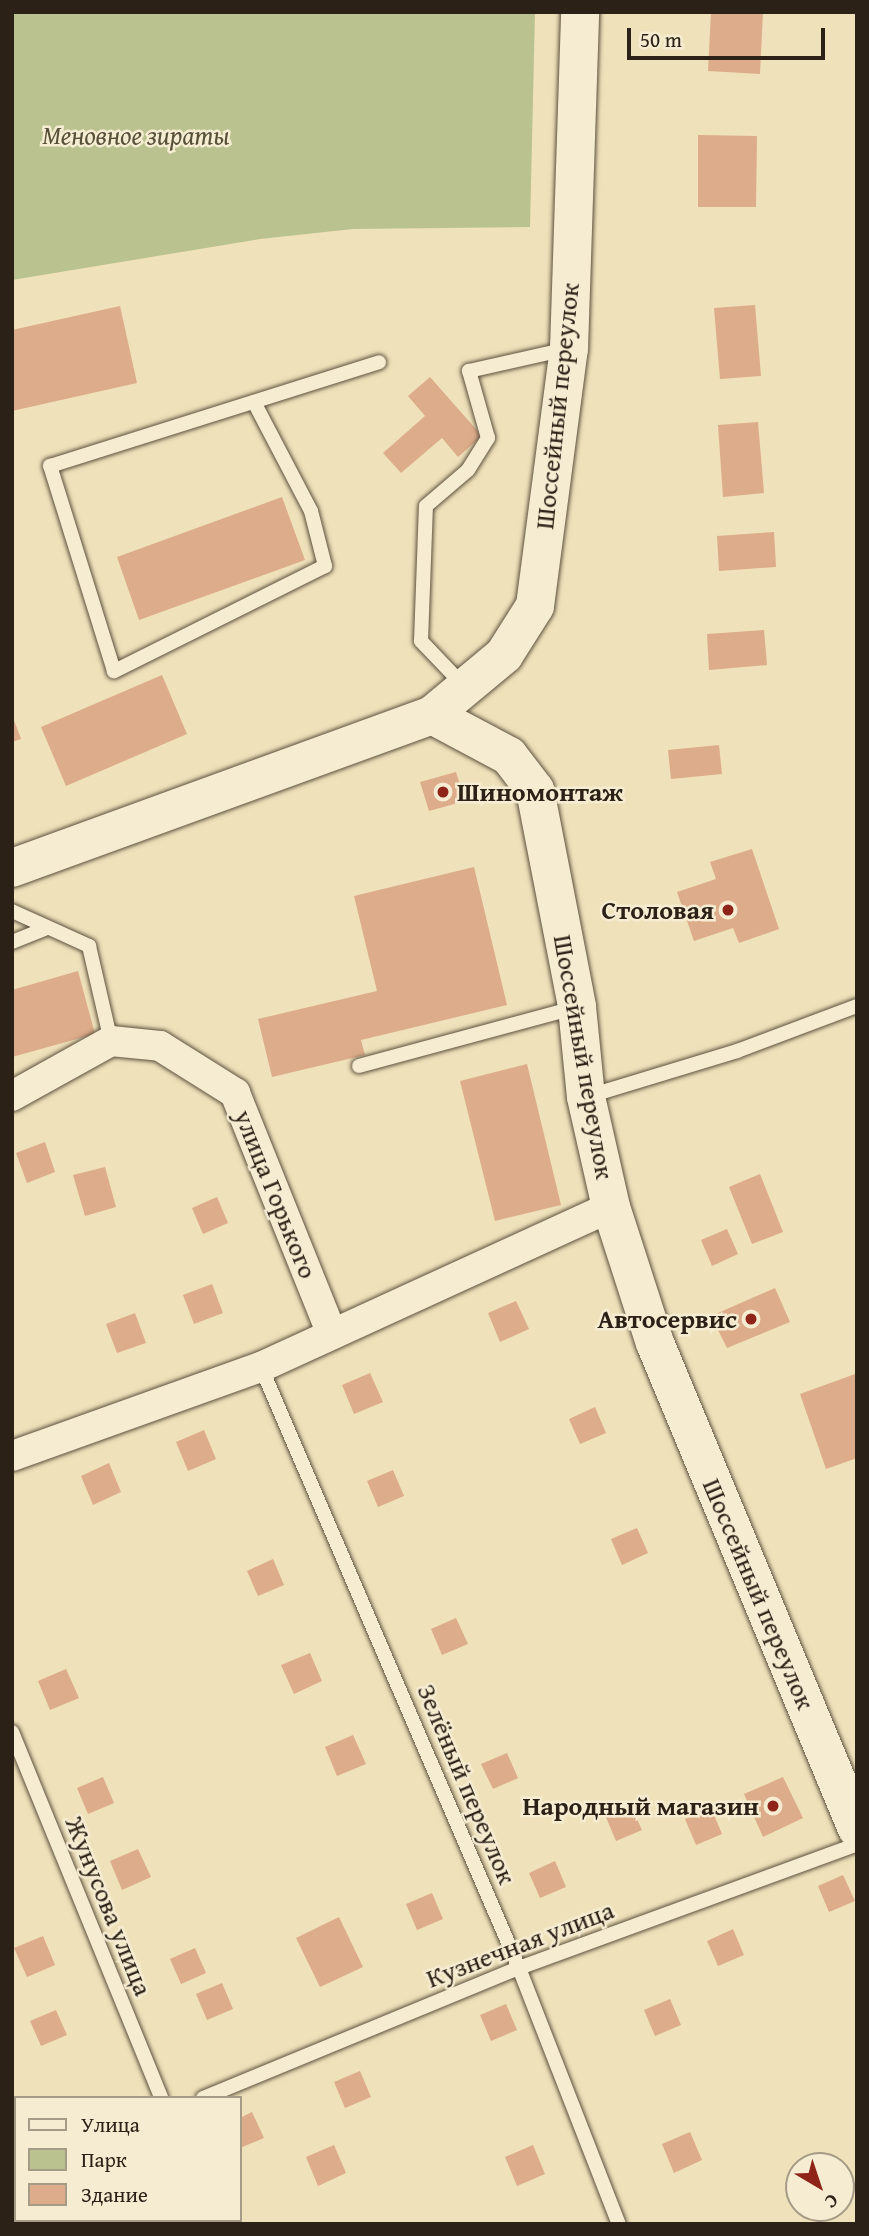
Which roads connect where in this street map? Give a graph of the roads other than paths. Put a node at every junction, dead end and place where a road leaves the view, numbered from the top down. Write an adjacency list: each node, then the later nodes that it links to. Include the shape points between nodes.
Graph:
1 (580, 12): 2 (main road, Шоссейный переулок)
2 (569, 349): 5 (main road, Шоссейный переулок, via 535,606 504,655); 5 (lane, via 469,371 488,438 468,470 426,506 421,640)
3 (379, 362): 4 (lane)
4 (254, 402): 4 (lane, via 50,466 114,671 325,566 311,510)
5 (467, 689): 6 (main road, Шоссейный переулок)
6 (432, 715): 7 (main road, Шоссейный переулок); 12 (main road, Шоссейный переулок, via 509,756 535,790)
7 (12, 868)
8 (12, 911): 9 (lane)
9 (45, 929): 10 (lane); 13 (lane, via 89,946)
10 (12, 942)
11 (857, 1006): 16 (lane, via 737,1051)
12 (577, 1007): 14 (lane); 16 (main road, Шоссейный переулок)
13 (111, 1041): 15 (street); 18 (street, улица Горького, via 160,1046 235,1093)
14 (359, 1066)
15 (12, 1096)
16 (586, 1097): 17 (main road, Шоссейный переулок)
17 (611, 1207): 18 (street); 22 (main road, Шоссейный переулок, via 655,1343)
18 (332, 1334): 19 (street)
19 (261, 1367): 20 (street); 24 (lane, Зелёный переулок)
20 (12, 1456)
21 (12, 1732): 25 (lane, Жунусова улица)
22 (857, 1829)
23 (857, 1844): 24 (lane, Кузнечная улица)
24 (519, 1968): 26 (lane, Кузнечная улица); 27 (lane, Зелёный переулок)
25 (159, 2096)
26 (208, 2096)
27 (619, 2224)

